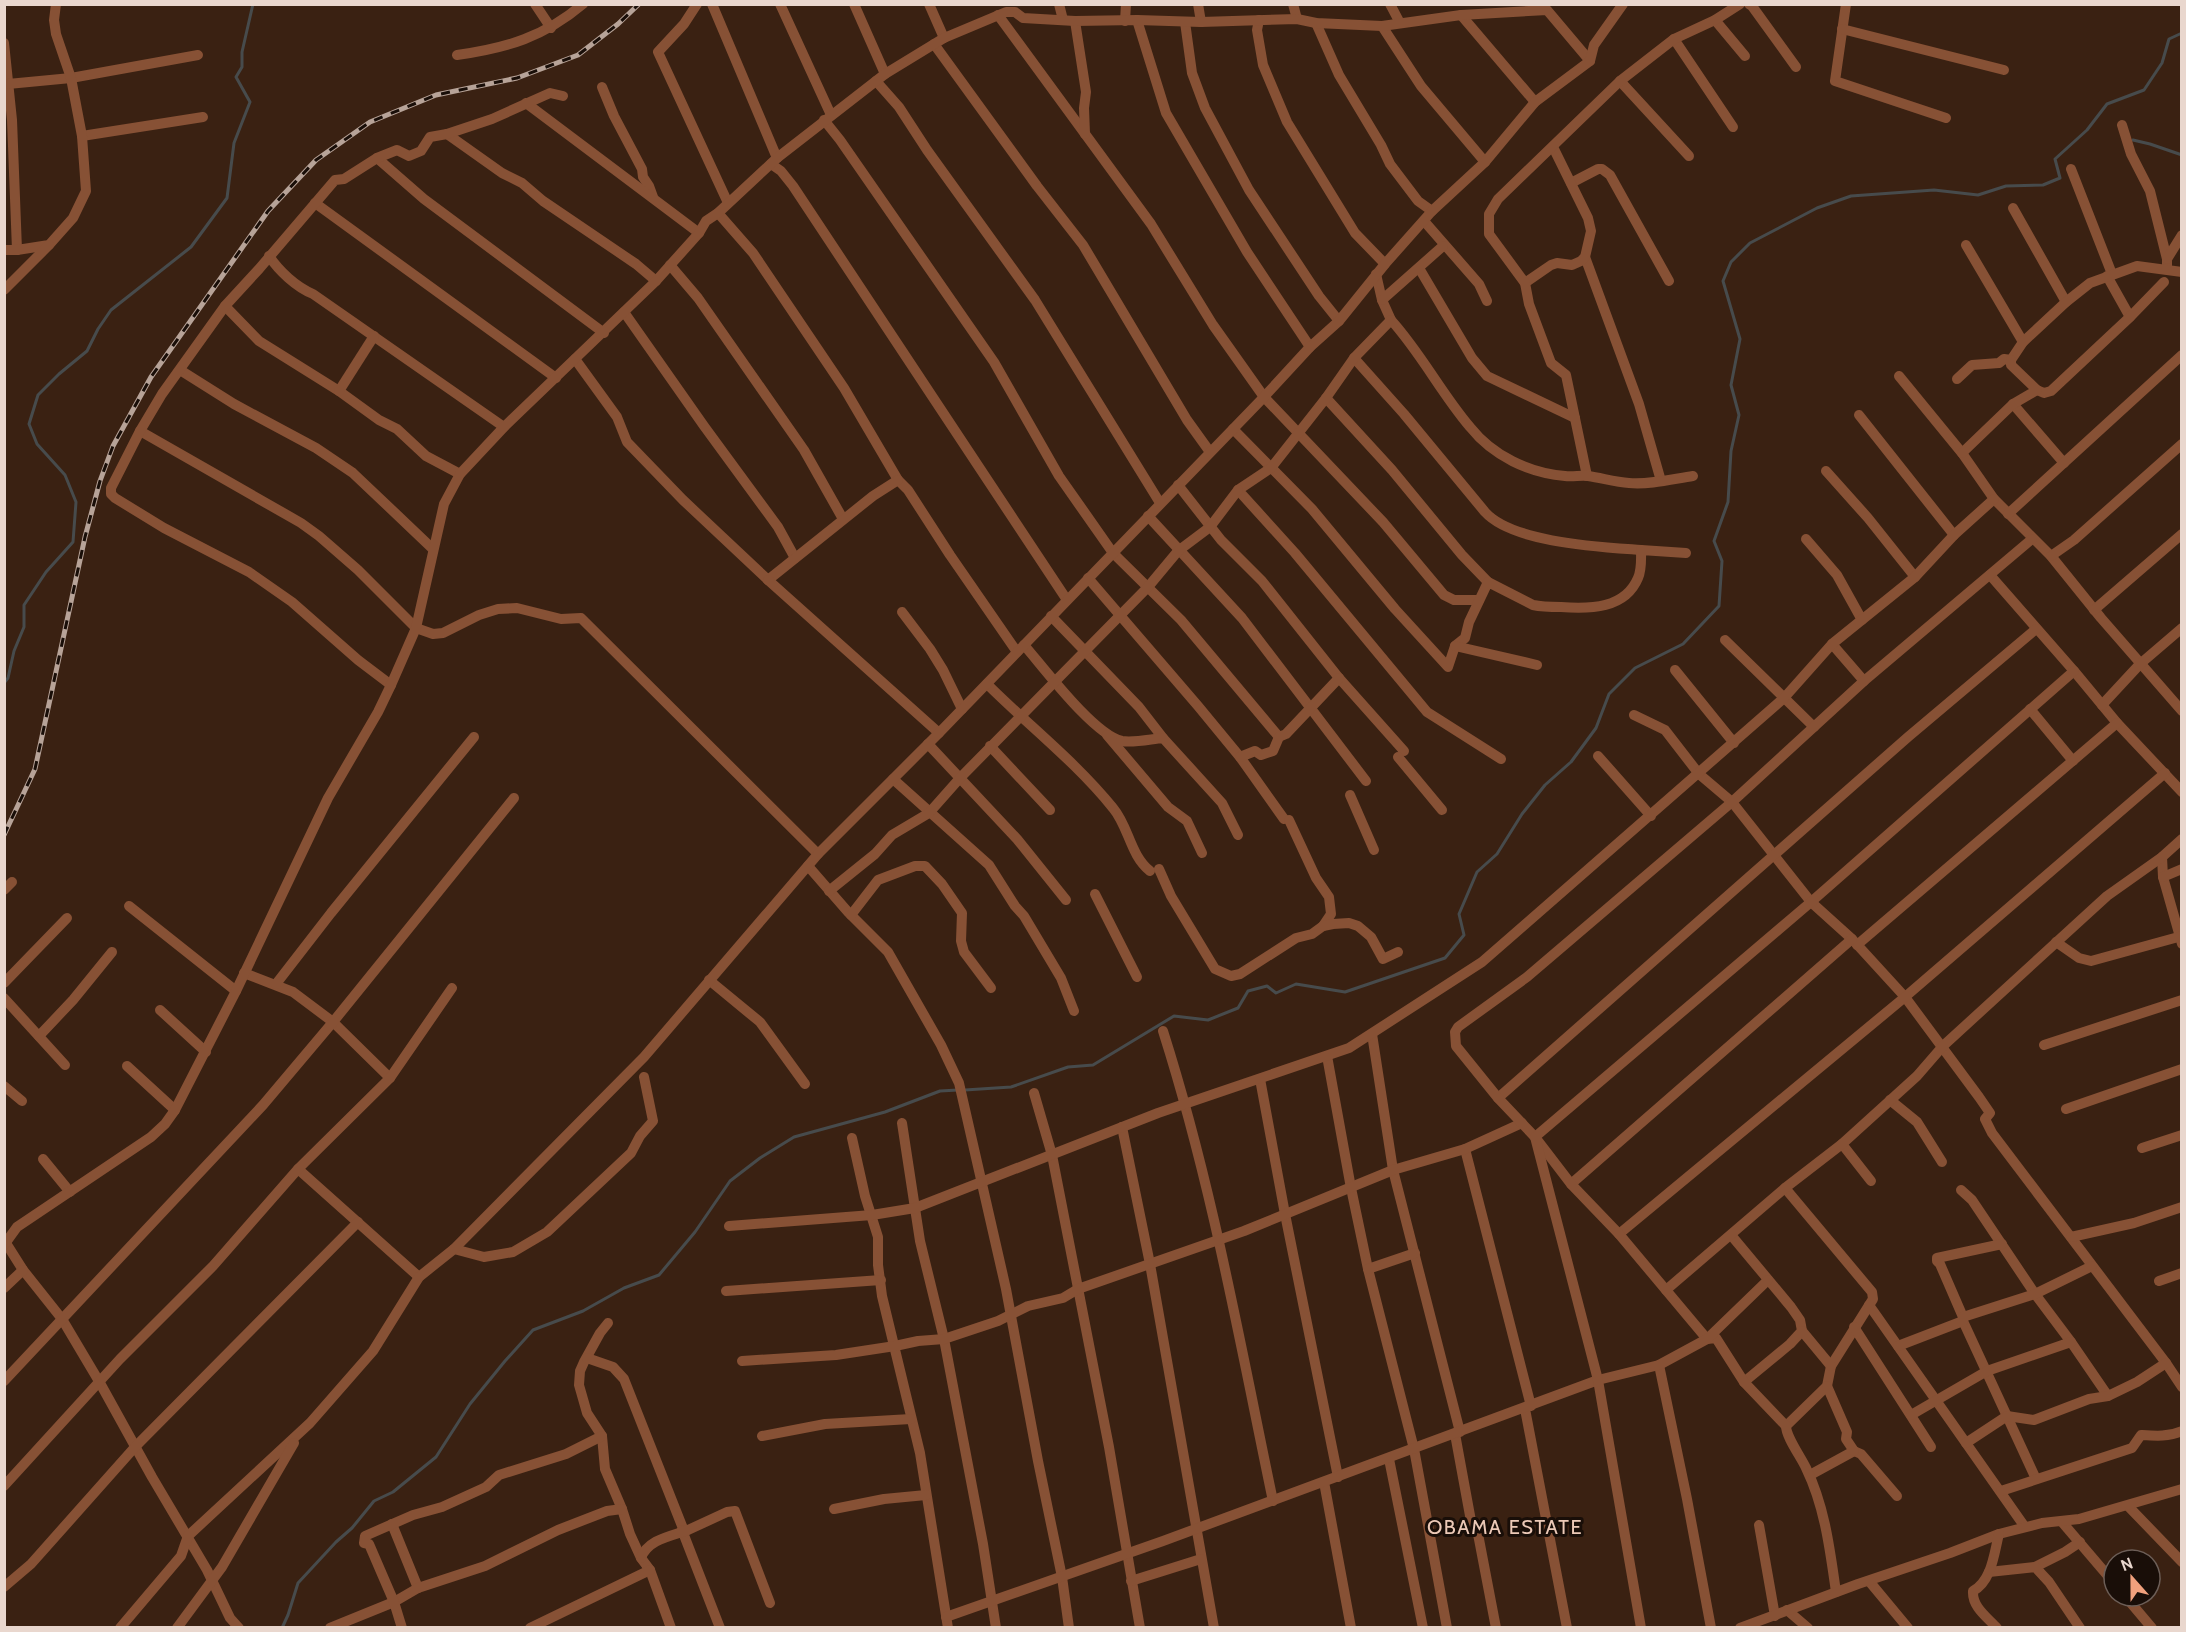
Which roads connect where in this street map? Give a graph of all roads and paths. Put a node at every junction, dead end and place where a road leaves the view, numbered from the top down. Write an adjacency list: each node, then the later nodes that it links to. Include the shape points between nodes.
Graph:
1 (56, 4): 44 (street, via 56,34)
2 (534, 4): 33 (street)
3 (584, 4): 33 (street)
4 (697, 4): 69 (street, via 658,52)
5 (712, 4): 63 (street)
6 (780, 4): 53 (street)
7 (854, 4): 45 (street)
8 (929, 4): 36 (street)
9 (1059, 4): 23 (street)
10 (1126, 4): 27 (street)
11 (1198, 4): 29 (street)
12 (1293, 4): 22 (street)
13 (1390, 4): 31 (street)
14 (1623, 4): 41 (street, via 1594,45)
15 (1740, 4): 26 (street)
16 (1749, 4): 42 (street)
17 (1846, 4): 34 (street)
18 (1546, 7): 19 (street); 41 (street)
19 (1480, 9): 21 (street)
20 (1001, 10): 23 (street, via 1023,18); 36 (street); 58 (street)
21 (1461, 15): 31 (street); 50 (street)
22 (1297, 19): 25 (street); 30 (street)
23 (1069, 20): 27 (street); 58 (street, via 1086,92)
24 (1137, 20): 27 (street); 28 (street); 106 (street, via 1166,113 1247,252)
25 (1259, 20): 29 (street); 83 (street, via 1263,65 1287,122 1355,233)
26 (1715, 20): 35 (street); 40 (street)
27 (1125, 21)
28 (1185, 22): 29 (street); 102 (street, via 1192,73 1205,108 1249,190)
29 (1200, 22)
30 (1316, 23): 32 (street); 71 (street, via 1338,75 1390,164 1418,201)
31 (1400, 23): 32 (street)
32 (1382, 26): 64 (street, via 1421,86)
33 (550, 28): 39 (street, via 507,46)
34 (1842, 29): 43 (street); 54 (street, via 1834,81)
35 (1674, 39): 46 (street); 56 (street)
36 (939, 41): 45 (street); 127 (street, via 1037,186 1088,252)
37 (4, 43): 47 (street)
38 (198, 55): 44 (street)
39 (457, 55)
40 (1744, 56)
41 (1590, 61): 50 (street)
42 (1796, 67)
43 (2004, 69)
44 (71, 78): 47 (street); 59 (street)
45 (880, 78): 53 (street); 140 (street, via 1035,300)
46 (1620, 81): 60 (street); 61 (street)
47 (8, 84): 80 (street)
48 (602, 87): 67 (street)
49 (563, 96): 51 (street, via 550,93)
50 (1535, 102): 64 (street)
51 (526, 104): 57 (street); 67 (street)
52 (203, 117): 59 (street)
53 (828, 117): 63 (street); 152 (street, via 994,362 1059,476)
54 (1946, 118)
55 (2122, 125): 84 (street, via 2131,154 2150,191)
56 (1733, 127)
57 (447, 134): 62 (street, via 430,136 421,151 409,156 398,150); 90 (street)
58 (1085, 134): 117 (street, via 1151,224 1213,325)
59 (82, 136): 76 (street, via 86,191 73,218)
60 (1553, 147): 66 (street); 93 (street, via 1498,199 1489,214 1490,234)
61 (1689, 156)
62 (377, 158): 68 (street, via 344,179 335,180); 103 (street, via 432,205)
63 (774, 161): 69 (street); 162 (street)
64 (1485, 162): 71 (street)
65 (2071, 169): 89 (street)
66 (1571, 183): 82 (street, via 1590,223); 91 (street, via 1596,170 1610,174)
67 (653, 197): 74 (street)
68 (315, 203): 81 (street); 113 (street)
69 (728, 203): 72 (street)
70 (2013, 208): 97 (street)
71 (1432, 211): 73 (street)
72 (718, 213): 74 (street, via 706,221); 135 (street, via 753,253 843,388)
73 (1424, 221): 78 (street); 83 (street)
74 (699, 233): 85 (street)
75 (2181, 235): 84 (street)
76 (49, 245): 80 (street); 94 (street)
77 (1966, 245): 105 (street)
78 (1443, 246): 86 (street); 96 (street, via 1479,284)
79 (4, 250): 80 (street)
80 (17, 250)
81 (269, 256): 98 (street); 104 (street, via 277,268 305,291)
82 (1585, 257): 93 (street, via 1572,265 1551,265); 136 (street, via 1639,404)
83 (1385, 264): 88 (street)
84 (2167, 264): 87 (street); 89 (street, via 2137,266)
85 (670, 265): 90 (street); 143 (street, via 698,298 804,450)
86 (1419, 268): 95 (street); 121 (street, via 1472,358 1487,376)
87 (2181, 272)
88 (1376, 274): 95 (street); 102 (street)
89 (2110, 275): 97 (street, via 2090,283); 100 (street)
90 (657, 280): 99 (street)
91 (1669, 281)
92 (2164, 282): 100 (street)
93 (1525, 283): 121 (street, via 1551,363 1566,375)
94 (4, 290)
95 (1382, 300): 101 (street)
96 (1487, 301)
97 (2066, 302): 105 (street)
98 (225, 306): 111 (street); 116 (street, via 259,341)
99 (624, 312): 103 (street); 155 (street, via 778,527)
100 (2130, 317): 115 (street, via 2051,391)
101 (1391, 320): 108 (street); 133 (street, via 1469,426 1490,447 1508,460 1540,471)
102 (1339, 321): 106 (street)
103 (604, 333): 109 (street)
104 (374, 336): 116 (street); 122 (street)
105 (2023, 342): 110 (street)
106 (1310, 347): 117 (street)
107 (2181, 355): 129 (street)
108 (1354, 358): 118 (street); 150 (street, via 1496,523 1580,546)
109 (575, 359): 113 (street); 159 (street, via 617,417 627,442)
110 (2011, 360): 114 (street, via 1972,365); 115 (street, via 2010,365)
111 (180, 370): 124 (street); 149 (street, via 353,472)
112 (1899, 376): 128 (street)
113 (556, 378): 122 (street)
114 (1956, 379)
115 (2037, 390): 119 (street)
116 (339, 391): 132 (street, via 397,429 426,456)
117 (1264, 397): 123 (street); 125 (street)
118 (1326, 398): 125 (street); 160 (street)
119 (2013, 404): 128 (street); 129 (street)
120 (1859, 415): 146 (street)
121 (1575, 418): 133 (street)
122 (504, 427): 132 (street)
123 (1233, 429): 127 (street); 130 (street)
124 (140, 430): 169 (street, via 301,523 358,570); 185 (street, via 111,494 164,528 249,572 292,602)
125 (1298, 435): 130 (street); 163 (street, via 1383,522 1444,595 1454,600)
126 (2181, 444): 154 (street)
127 (1210, 452): 137 (street)
128 (1962, 453): 139 (street)
129 (2064, 463): 141 (street)
130 (1271, 468): 138 (street); 174 (street, via 1312,509 1401,617 1448,667)
131 (1826, 471): 157 (street)
132 (460, 474): 149 (street, via 444,504)
133 (1587, 476): 136 (street, via 1630,484)
134 (1693, 477): 136 (street)
135 (898, 480): 143 (street); 175 (street)
136 (1661, 481)
137 (1178, 485): 140 (street); 144 (street)
138 (1238, 490): 144 (street); 206 (street, via 1427,712)
139 (1994, 499): 141 (street); 146 (street)
140 (1160, 503): 142 (street)
141 (2008, 514): 148 (street)
142 (1148, 516): 151 (street); 152 (street)
143 (843, 519): 155 (street)
144 (1210, 527): 151 (street); 181 (street, via 1262,581)
145 (2181, 534): 164 (street)
146 (1954, 535): 157 (street)
147 (1806, 539): 168 (street, via 1838,575)
148 (2032, 539): 154 (street); 156 (street)
149 (433, 549): 169 (street)
150 (1641, 550): 153 (street); 160 (street, via 1641,571 1632,587 1617,601 1601,607 1533,605)
151 (1178, 551): 161 (street); 188 (street, via 1242,618)
152 (1113, 553): 158 (street); 161 (street)
153 (1686, 553)
154 (2051, 556): 164 (street)
155 (795, 558): 159 (street)
156 (1990, 575): 171 (street); 183 (street)
157 (1915, 577): 168 (street)
158 (1088, 578): 162 (street); 167 (street)
159 (768, 580): 196 (street)
160 (1488, 582): 163 (street)
161 (1148, 587): 167 (street); 199 (street, via 1181,620)
162 (1067, 600): 166 (street)
163 (1479, 600): 174 (street, via 1465,638)
164 (2094, 610): 177 (street)
165 (902, 612): 189 (street, via 943,670)
166 (1051, 616): 175 (street); 176 (street)
167 (1119, 616): 176 (street); 205 (street)
168 (1862, 620): 173 (street)
169 (416, 628): 185 (street); 225 (street, via 443,633 498,609 517,608 561,619 581,618)
170 (2181, 628): 177 (street)
171 (2036, 629): 180 (street); 226 (street)
172 (1725, 640): 186 (street)
173 (1832, 644): 183 (street); 186 (street)
174 (1455, 646): 178 (street)
175 (1021, 649): 182 (street); 184 (street)
176 (1084, 651): 182 (street); 200 (street, via 1139,707)
177 (2140, 664): 187 (street); 191 (street)
178 (1537, 666)
179 (1675, 670): 201 (street)
180 (2074, 671): 187 (street); 190 (street)
181 (1339, 678): 188 (street); 218 (street)
182 (1054, 681): 193 (street); 197 (street)
183 (1864, 681): 195 (street)
184 (987, 684): 189 (street); 193 (street)
185 (391, 685): 244 (street, via 328,798)
186 (1784, 698): 195 (street); 201 (street)
187 (2102, 705): 194 (street)
188 (1311, 708): 199 (street); 212 (street)
189 (962, 709): 196 (street)
190 (2030, 709): 207 (street); 234 (street)
191 (2181, 711)
192 (1634, 715): 209 (street, via 1665,730)
193 (1020, 716): 203 (street); 238 (street, via 1113,807 1140,861 1155,870 1215,969 1231,976 1240,974 1296,938)
194 (2116, 723): 207 (street); 208 (street)
195 (1814, 727): 216 (street)
196 (939, 732): 202 (street)
197 (1107, 735): 200 (street, via 1122,741); 224 (street, via 1168,807 1187,821)
198 (474, 737): 248 (street)
199 (1279, 737): 205 (street, via 1273,751 1261,755 1255,751)
200 (1163, 738): 221 (street, via 1222,803)
201 (1734, 743): 209 (street)
202 (928, 744): 210 (street); 211 (street)
203 (990, 747): 210 (street); 217 (street)
204 (1598, 756): 220 (street)
205 (1240, 758): 238 (street, via 1286,820 1316,880 1329,897 1331,914)
206 (1501, 759)
207 (2073, 761): 240 (street)
208 (2165, 773): 213 (street); 252 (street)
209 (1699, 774): 216 (street); 220 (street)
210 (960, 778): 219 (street); 233 (street, via 1017,839)
211 (893, 779): 219 (street); 225 (street)
212 (1366, 781)
213 (2181, 792)
214 (1350, 795): 223 (street)
215 (514, 798): 257 (street)
216 (1732, 802): 226 (street); 274 (street, via 1527,977 1458,1027 1456,1046)
217 (1050, 810)
218 (1442, 810)
219 (929, 813): 231 (street, via 891,835 875,854); 256 (street, via 989,865 1051,961)
220 (1651, 816): 259 (street, via 1482,962)
221 (1238, 835)
222 (2181, 839): 227 (street)
223 (1374, 850)
224 (1202, 853)
225 (818, 854): 228 (street)
226 (1775, 856): 234 (street); 274 (street)
227 (2162, 857): 230 (street); 241 (street, via 2107,896)
228 (807, 866): 231 (street); 246 (street)
229 (2181, 869): 230 (street)
230 (2163, 877): 239 (street)
231 (829, 891): 236 (street)
232 (1095, 894): 245 (street)
233 (1066, 900)
234 (1811, 902): 240 (street); 284 (street)
235 (129, 906): 251 (street)
236 (851, 915): 250 (street, via 878,880 925,866 962,913 964,952); 295 (street, via 888,952 941,1045 959,1083)
237 (67, 918): 247 (street)
238 (1323, 926): 243 (street, via 1358,926 1371,937 1383,959)
239 (2181, 939): 241 (street, via 2091,961 2079,958)
240 (1855, 942): 252 (street); 296 (street)
241 (2056, 942): 262 (street)
242 (112, 952): 260 (street)
243 (1398, 952)
244 (244, 974): 248 (street); 251 (street)
245 (1137, 977)
246 (709, 980): 271 (street, via 760,1022); 313 (street, via 644,1057)
247 (4, 983)
248 (276, 984): 257 (street)
249 (452, 988): 269 (street)
250 (991, 988)
251 (236, 991): 263 (street)
252 (1905, 997): 262 (street); 307 (street)
253 (4, 998): 260 (street)
254 (2181, 1000): 261 (street)
255 (160, 1010): 263 (street)
256 (1074, 1011)
257 (333, 1022): 269 (street); 331 (street, via 263,1105)
258 (1163, 1031): 277 (street)
259 (1372, 1034): 264 (street); 293 (street)
260 (39, 1036): 265 (street)
261 (2044, 1045)
262 (1943, 1046): 275 (street); 309 (street, via 1990,1113 1985,1119 1992,1133)
263 (206, 1052): 279 (street)
264 (1327, 1056): 270 (street); 297 (street)
265 (65, 1065)
266 (127, 1066): 279 (street)
267 (2181, 1069): 278 (street)
268 (644, 1077): 313 (street, via 653,1121 631,1154 556,1224 513,1252 484,1257)
269 (390, 1078): 292 (street)
270 (1260, 1079): 277 (street); 303 (street)
271 (805, 1084)
272 (4, 1086): 276 (street)
273 (1034, 1093): 289 (street)
274 (1497, 1098): 281 (street)
275 (1890, 1100): 286 (street); 291 (street, via 1917,1122)
276 (22, 1101)
277 (1186, 1103): 282 (street); 310 (street)
278 (2066, 1109)
279 (176, 1110): 300 (street, via 151,1137)
280 (902, 1123): 302 (street)
281 (1522, 1124): 284 (street); 288 (street)
282 (1122, 1127): 289 (street); 315 (street)
283 (2181, 1135): 287 (street)
284 (1535, 1137): 296 (street); 347 (street)
285 (852, 1138): 304 (street)
286 (1842, 1144): 294 (street); 298 (street)
287 (2142, 1148)
288 (1465, 1149): 293 (street); 355 (street)
289 (1052, 1155): 295 (street); 325 (street)
290 (43, 1158): 300 (street)
291 (1942, 1162)
292 (298, 1169): 305 (street); 350 (street, via 213,1266)
293 (1393, 1170): 297 (street); 314 (street)
294 (1871, 1181)
295 (982, 1183): 302 (street); 330 (street)
296 (1571, 1184): 307 (street)
297 (1351, 1188): 303 (street); 317 (street)
298 (1785, 1188): 308 (street); 329 (street, via 1872,1292 1874,1299)
299 (1961, 1190): 312 (street)
300 (70, 1192): 311 (street, via 17,1227)
301 (2181, 1206): 309 (street, via 2134,1223)
302 (915, 1208): 304 (street); 336 (street)
303 (1285, 1214): 310 (street); 372 (street)
304 (872, 1215): 306 (street); 321 (street)
305 (358, 1222): 320 (street); 366 (street)
306 (729, 1226)
307 (1619, 1234): 326 (street)
308 (1731, 1235): 322 (street); 326 (street)
309 (2071, 1238): 316 (street)
310 (1219, 1239): 315 (street); 380 (street)
311 (5, 1243): 318 (street)
312 (2002, 1244): 328 (street); 332 (street, via 1937,1258)
313 (454, 1249): 320 (street)
314 (1414, 1253): 317 (street); 362 (street)
315 (1150, 1264): 325 (street); 388 (street)
316 (2092, 1266): 328 (street); 343 (street)
317 (1368, 1269): 368 (street)
318 (23, 1270): 324 (street); 331 (street)
319 (2181, 1273): 323 (street)
320 (419, 1277): 360 (street, via 363,1365)
321 (881, 1280): 327 (street); 339 (street)
322 (1768, 1280): 335 (street, via 1800,1320); 337 (street)
323 (2159, 1281)
324 (4, 1288)
325 (1078, 1289): 330 (street, via 1063,1298); 393 (street)
326 (1666, 1290): 337 (street)
327 (726, 1291)
328 (2035, 1294): 332 (street); 338 (street)
329 (1869, 1305): 334 (street); 340 (street)
330 (1010, 1314): 336 (street); 401 (street)
331 (62, 1319): 348 (street); 350 (street)
332 (1963, 1319): 340 (street); 346 (street)
333 (608, 1323): 341 (street)
334 (1854, 1326): 345 (street); 356 (street)
335 (1802, 1331): 345 (street); 349 (street)
336 (944, 1339): 339 (street); 408 (street)
337 (1707, 1339): 344 (street); 349 (street, via 1716,1338)
338 (2071, 1342): 346 (street); 353 (street)
339 (895, 1346): 342 (street); 358 (street)
340 (1898, 1346): 354 (street)
341 (586, 1358): 363 (street, via 579,1385 586,1413); 389 (street, via 613,1367 624,1379)
342 (742, 1360)
343 (2166, 1363): 352 (street); 353 (street)
344 (1659, 1365): 347 (street); 433 (street)
345 (1831, 1366): 351 (street)
346 (1987, 1371): 354 (street); 357 (street)
347 (1598, 1380): 355 (street); 432 (street)
348 (4, 1381)
349 (1744, 1382): 359 (street)
350 (100, 1383): 366 (street); 375 (street)
351 (1827, 1386): 359 (street); 369 (street)
352 (2181, 1387)
353 (2108, 1396): 357 (street, via 2034,1420)
354 (1936, 1400): 356 (street); 365 (street)
355 (1528, 1407): 362 (street); 431 (street)
356 (1911, 1415): 367 (street)
357 (2007, 1416): 365 (street); 373 (street)
358 (911, 1419): 364 (street, via 825,1424); 378 (street)
359 (1786, 1426): 371 (street)
360 (303, 1430): 391 (street); 402 (street)
361 (2181, 1431): 373 (street, via 2158,1437 2141,1435 2132,1448)
362 (1457, 1433): 368 (street); 430 (street, via 1471,1521 1478,1534)
363 (602, 1436): 382 (street, via 605,1469); 385 (street, via 566,1454 499,1475 486,1487 442,1508)
364 (762, 1436)
365 (1966, 1443): 377 (street)
366 (135, 1447): 391 (street); 405 (street, via 31,1564)
367 (1931, 1447)
368 (1414, 1449): 370 (street); 429 (street)
369 (1854, 1451): 371 (street); 379 (street, via 1862,1454)
370 (1389, 1459): 372 (street); 428 (street)
371 (1810, 1475): 407 (street, via 1825,1525)
372 (1338, 1477): 374 (street)
373 (2036, 1479): 377 (street)
374 (1324, 1482): 380 (street); 427 (street)
375 (4, 1486)
376 (2181, 1489): 381 (street)
377 (2001, 1491): 387 (street)
378 (926, 1495): 383 (street); 414 (street)
379 (1898, 1496)
380 (1273, 1501): 388 (street)
381 (2128, 1506): 384 (street); 396 (street)
382 (622, 1509): 394 (street); 406 (street, via 607,1510 485,1566)
383 (834, 1509)
384 (2062, 1522): 387 (street); 392 (street)
385 (392, 1524): 406 (street); 409 (street, via 365,1536 363,1541 369,1544)
386 (1758, 1525): 413 (street)
387 (2025, 1527): 390 (street)
388 (1197, 1528): 393 (street); 395 (street)
389 (683, 1531): 394 (street, via 668,1535 643,1552); 410 (street, via 735,1511); 422 (street)
390 (1999, 1534): 400 (street); 404 (street)
391 (188, 1536): 402 (street); 415 (street, via 181,1556)
392 (2080, 1542): 397 (street); 398 (street)
393 (1128, 1553): 401 (street); 403 (street)
394 (641, 1558): 399 (street)
395 (1201, 1558): 403 (street); 426 (street)
396 (2181, 1562)
397 (2035, 1567): 400 (street); 438 (street)
398 (2102, 1569)
399 (650, 1570): 420 (street); 421 (street)
400 (1989, 1572): 437 (street, via 1972,1595)
401 (1062, 1577): 408 (street); 424 (street)
402 (212, 1580): 416 (street); 417 (street)
403 (1131, 1581): 425 (street)
404 (1869, 1581): 407 (street); 436 (street)
405 (4, 1587)
406 (418, 1588): 409 (street)
407 (1836, 1592): 412 (street)
408 (991, 1601): 414 (street); 423 (street)
409 (394, 1602): 418 (street); 419 (street)
410 (770, 1603)
411 (2135, 1608): 439 (street)
412 (1787, 1610): 413 (street); 435 (street)
413 (1775, 1616): 434 (street)
414 (947, 1622)
415 (120, 1628)
416 (177, 1628)
417 (239, 1628)
418 (330, 1628)
419 (402, 1628)
420 (531, 1628)
421 (671, 1628)
422 (720, 1628)
423 (996, 1628)
424 (1069, 1628)
425 (1140, 1628)
426 (1214, 1628)
427 (1351, 1628)
428 (1424, 1628)
429 (1447, 1628)
430 (1496, 1628)
431 (1567, 1628)
432 (1641, 1628)
433 (1711, 1628)
434 (1740, 1628)
435 (1808, 1628)
436 (1908, 1628)
437 (1997, 1628)
438 (2080, 1628)
439 (2152, 1628)

